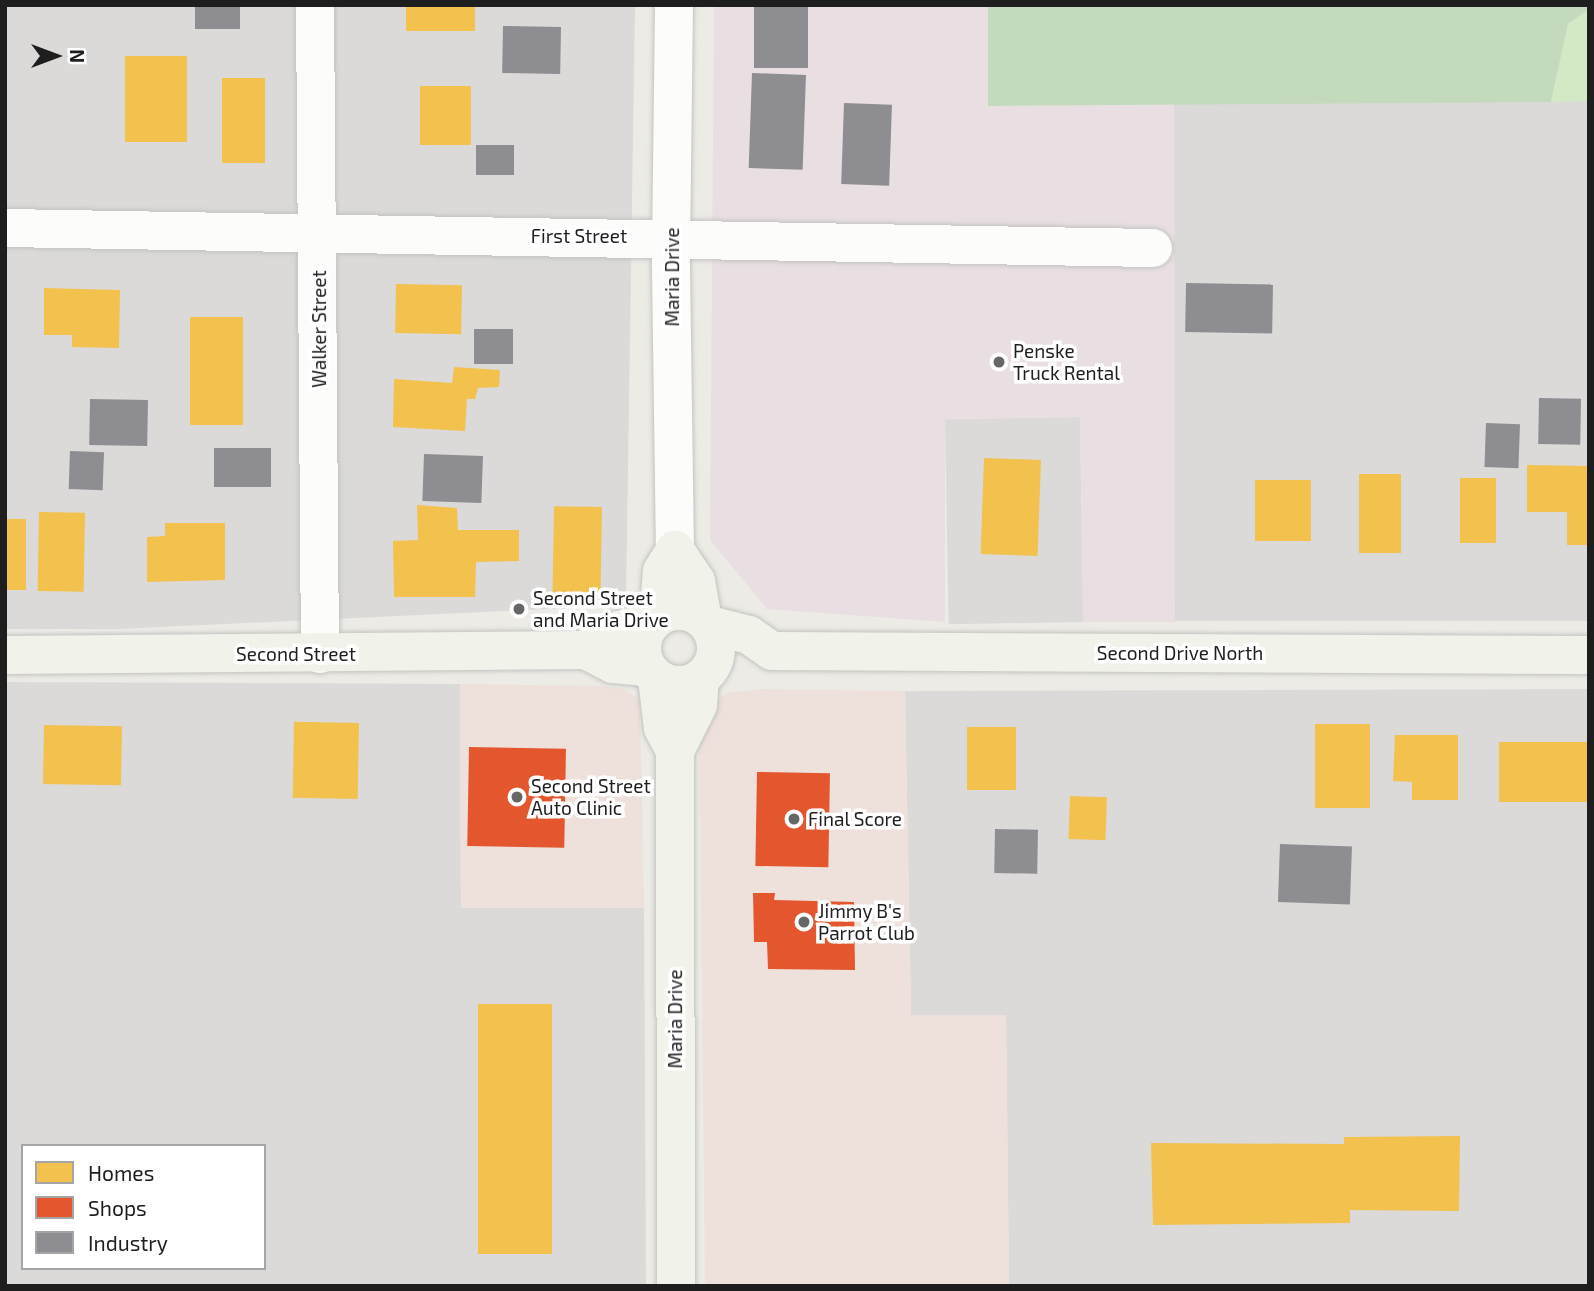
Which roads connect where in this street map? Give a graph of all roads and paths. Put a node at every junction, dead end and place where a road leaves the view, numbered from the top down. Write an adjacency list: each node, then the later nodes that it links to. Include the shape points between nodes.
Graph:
1 (315, 5): 4 (street, Walker Street)
2 (674, 5): 5 (street, Maria Drive)
3 (5, 228): 4 (street, First Street)
4 (319, 234): 5 (street, First Street); 12 (street, Walker Street)
5 (671, 237): 6 (street, First Street); 7 (street, Maria Drive)
6 (1153, 248)
7 (675, 550): 8 (street, via 662,571); 9 (street, via 696,581)
8 (656, 619): 9 (street, via 681,610); 10 (street, via 619,630); 15 (street, via 642,649)
9 (706, 622): 11 (street, via 749,635); 16 (street, via 717,651)
10 (586, 650): 12 (street, Second Street); 15 (street, via 613,664)
11 (772, 651): 14 (street, Second Drive North); 16 (street, via 750,667)
12 (320, 654): 13 (street, Second Street)
13 (5, 655)
14 (1589, 655)
15 (652, 672): 16 (street, via 684,685); 17 (street, via 663,728)
16 (705, 675): 17 (street, via 698,705)
17 (675, 751): 18 (street, Maria Drive)
18 (676, 1286)

